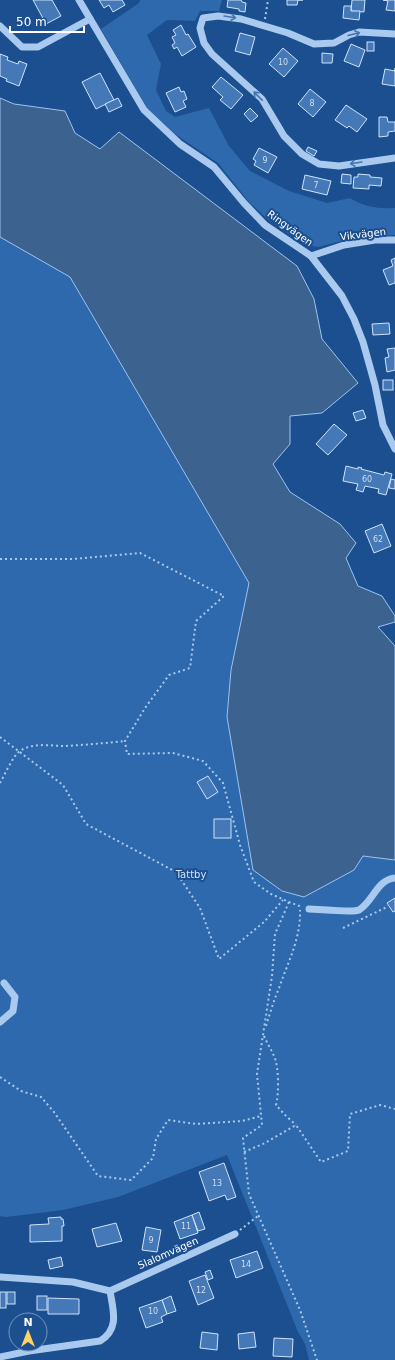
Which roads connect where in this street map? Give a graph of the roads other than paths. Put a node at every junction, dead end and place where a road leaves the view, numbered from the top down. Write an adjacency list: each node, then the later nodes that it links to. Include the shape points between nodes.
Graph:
1 (79, 0): 2 (street, Ringvägen)
2 (90, 19): 3 (street, via 38,47 22,47); 7 (street, Ringvägen, via 144,110 180,144 214,167 265,224)
3 (0, 26)
4 (395, 34): 5 (street, one-way to 4, via 339,166 319,164 302,154 284,136 262,99 212,54 204,43 200,28 203,18 218,16 241,19 314,44 334,43 360,32)
5 (395, 158)
6 (395, 240): 7 (street, Vikvägen, via 344,245)
7 (311, 256): 8 (street, Ringvägen, via 342,296 354,319 363,342 384,425)
8 (395, 449)
9 (395, 878): 10 (street, via 387,879 357,911)
10 (309, 909)
11 (4, 983): 12 (street, via 15,997 12,1011)
12 (0, 1022)
13 (235, 1234): 15 (street, Slalomvägen)
14 (0, 1277): 15 (street, via 73,1282)
15 (110, 1290): 16 (street, via 113,1323 108,1337 100,1342)
16 (0, 1357)

